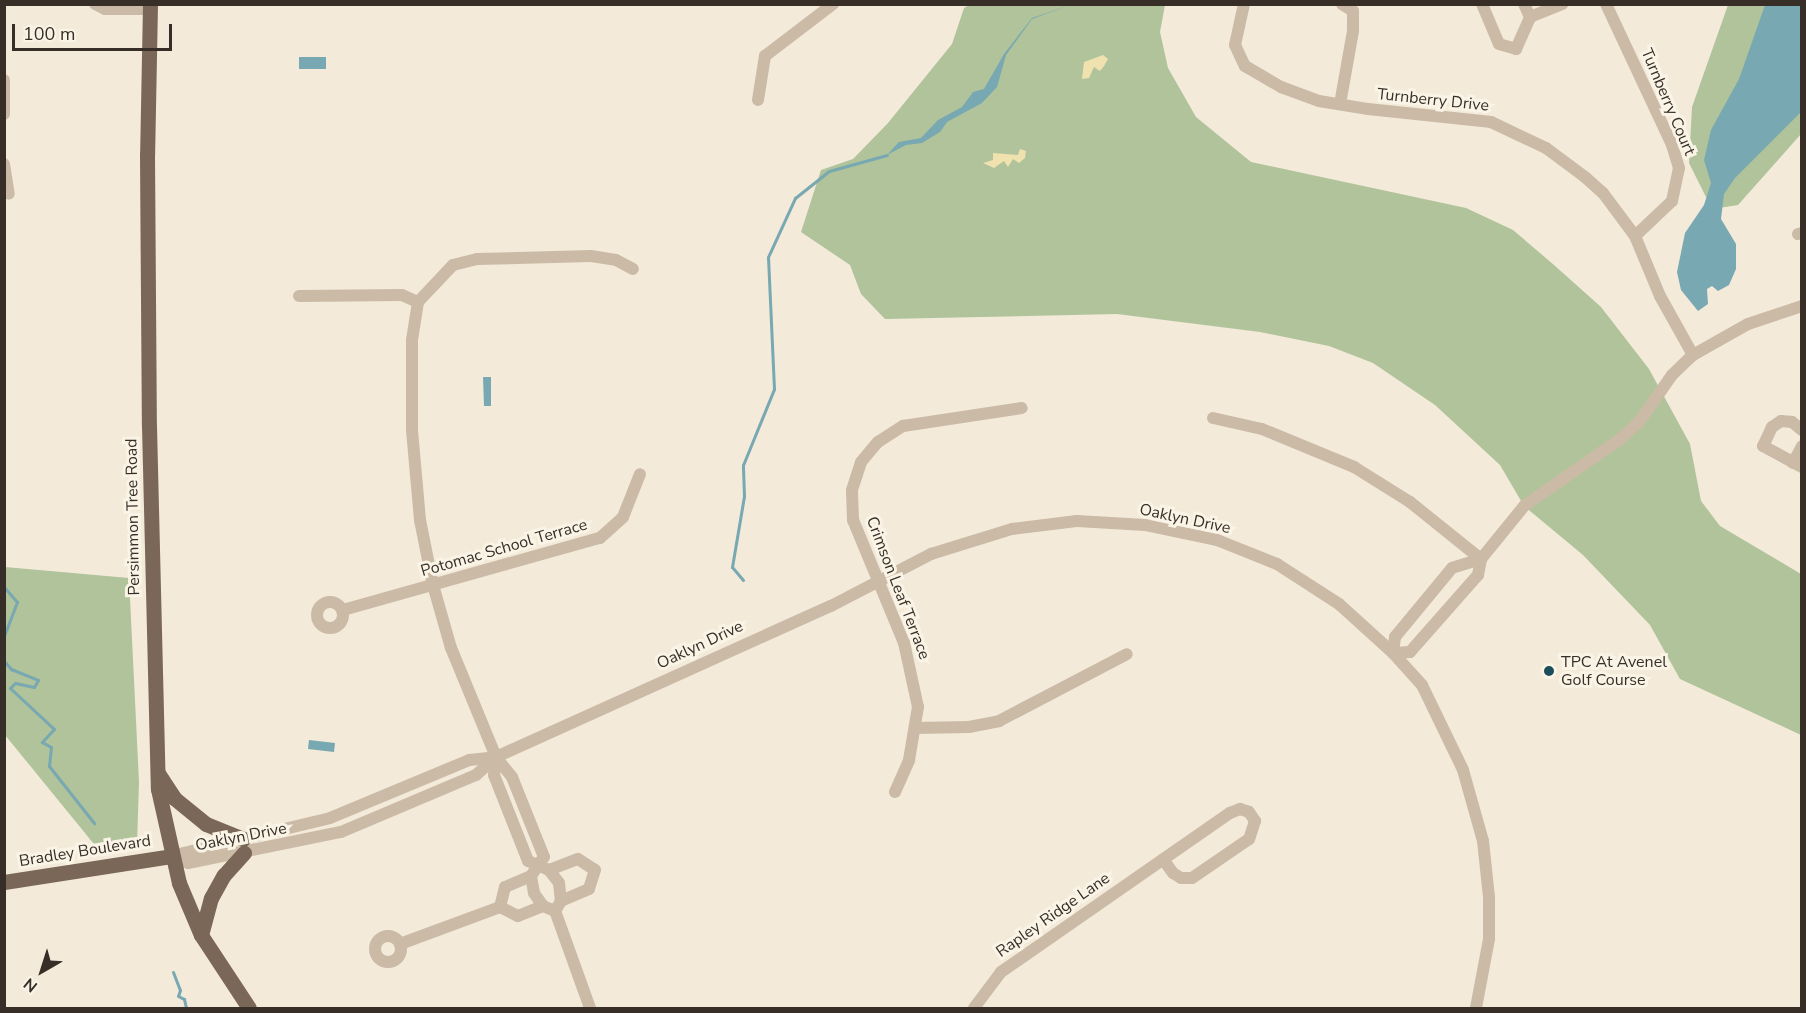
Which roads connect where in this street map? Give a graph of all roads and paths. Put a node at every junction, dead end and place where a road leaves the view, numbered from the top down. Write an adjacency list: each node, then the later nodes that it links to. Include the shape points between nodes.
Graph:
1 (95, 4): 9 (street, via 105,9)
2 (833, 4): 12 (street, via 765,56)
3 (1244, 4): 13 (street, Turnberry Drive, via 1235,45 1245,66 1281,87)
4 (1342, 4): 13 (street, via 1353,11 1353,31)
5 (1482, 4): 10 (street, via 1499,44 1516,49)
6 (1524, 4): 10 (street)
7 (1562, 4): 10 (street)
8 (1606, 4): 17 (street, Turnberry Court, via 1672,146 1678,168 1672,201)
9 (150, 7): 37 (main road, Persimmon Tree Road, via 149,414)
10 (1530, 17)
11 (4, 80): 14 (street)
12 (758, 100)
13 (1340, 104): 17 (street, Turnberry Drive, via 1412,116 1469,119 1508,128 1546,148 1585,177 1603,193)
14 (4, 114)
15 (4, 164): 16 (street)
16 (9, 194)
17 (1635, 236): 22 (street, Turnberry Drive, via 1659,296)
18 (633, 269): 20 (street, via 616,260 591,255 477,259 444,271)
19 (299, 296): 20 (street, via 402,295)
20 (418, 302): 31 (street, via 411,340 412,430 420,520)
21 (1802, 306): 22 (street, via 1748,324)
22 (1693, 355): 29 (street, via 1672,375 1639,422 1524,506)
23 (1022, 408): 30 (street, Crimson Leaf Terrace, via 903,426 878,442 861,462 852,489 853,520)
24 (1213, 418): 29 (street, via 1262,429 1354,467 1410,502)
25 (1802, 430): 27 (street, via 1792,422 1782,421 1772,427 1763,446)
26 (1802, 446): 27 (street)
27 (1798, 465)
28 (640, 474): 31 (street, Potomac School Terrace, via 623,517 600,538)
29 (1481, 559): 33 (street, via 1478,575 1410,651); 33 (street, via 1452,568 1395,637)
30 (877, 583): 33 (street, Oaklyn Drive, via 931,554 1012,529 1077,521 1145,525 1217,540 1277,564 1339,604); 35 (street, Crimson Leaf Terrace, via 913,668 918,706); 36 (street, Oaklyn Drive)
31 (433, 585): 32 (street, Potomac School Terrace); 36 (street, via 451,648)
32 (343, 610)
33 (1393, 653): 52 (street, Oaklyn Drive, via 1422,686 1436,711 1463,770 1483,841 1489,939)
34 (1127, 654): 35 (street, via 999,721 969,727)
35 (915, 728): 38 (street, Crimson Leaf Terrace, via 909,760)
36 (496, 757): 39 (street, Oaklyn Drive, via 476,775 341,832); 42 (street, via 494,775 528,861)
37 (157, 773): 39 (main road, via 174,798 206,824); 40 (main road, Persimmon Tree Road)
38 (895, 792)
39 (244, 846): 40 (street, Oaklyn Drive, via 188,863); 47 (main road, via 211,898)
40 (171, 856): 43 (main road, Bradley Boulevard); 47 (main road, Persimmon Tree Road)
41 (1163, 860): 41 (street, Rapley Ridge Lane, via 1230,813 1240,809 1256,821 1249,839 1192,878 1181,878); 51 (street, Rapley Ridge Lane, via 1001,972)
42 (540, 871): 44 (street, via 534,893); 45 (street, via 560,883); 45 (street, via 578,860 595,870 589,889); 46 (street, via 505,887)
43 (4, 882)
44 (543, 906): 45 (street); 46 (street, via 518,916)
45 (558, 906): 50 (street)
46 (500, 907): 48 (street)
47 (201, 935): 49 (main road, Persimmon Tree Road)
48 (400, 944)
49 (249, 1008)
50 (590, 1008)
51 (974, 1008)
52 (1476, 1008)

